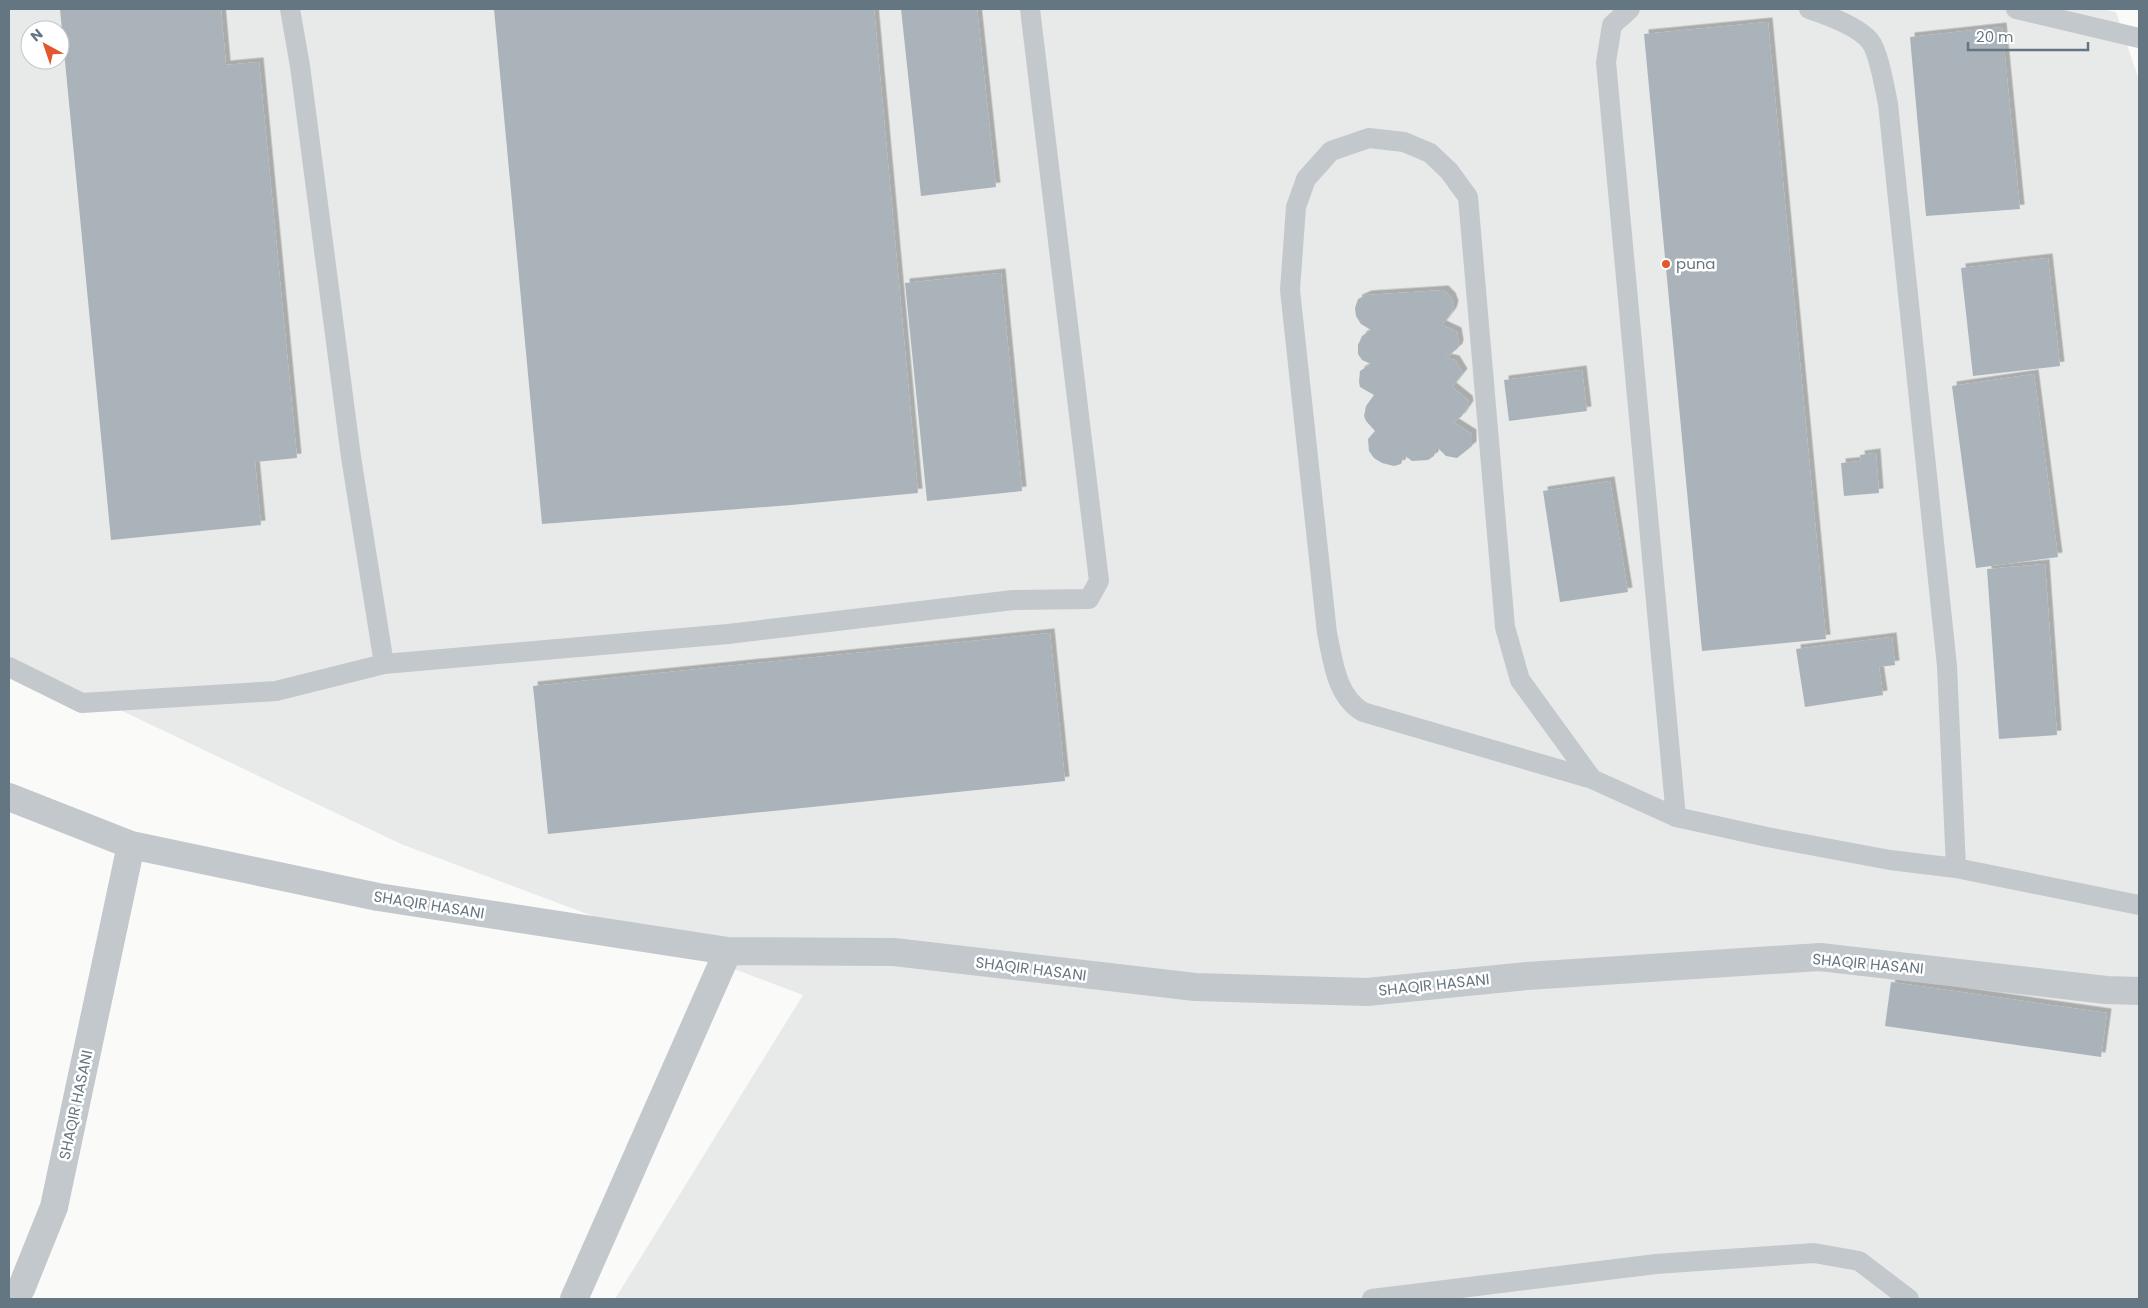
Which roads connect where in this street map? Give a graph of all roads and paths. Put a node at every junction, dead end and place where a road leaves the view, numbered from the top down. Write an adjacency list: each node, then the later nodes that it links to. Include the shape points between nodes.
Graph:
1 (290, 9): 7 (lane, via 351,457)
2 (1030, 9): 7 (lane, via 1099,581 1089,599 1013,600 728,634)
3 (1630, 9): 11 (lane, via 1612,25 1606,62)
4 (1809, 9): 13 (lane, via 1840,19 1870,41 1888,104 1947,666)
5 (2016, 9): 6 (lane)
6 (2139, 38)
7 (384, 664): 8 (lane, via 276,691 82,703)
8 (9, 667)
9 (1592, 779): 9 (lane, via 1520,680 1505,627 1468,197 1449,171 1430,153 1404,142 1369,138 1331,151 1306,180 1296,207 1290,290 1327,633 1334,668 1344,693 1351,705 1363,712); 11 (lane)
10 (9, 797): 12 (street, SHAQIR HASANI)
11 (1676, 817): 13 (lane, via 1890,860)
12 (131, 845): 15 (street, SHAQIR HASANI, via 378,897); 17 (street, SHAQIR HASANI, via 54,1207 21,1289)
13 (1956, 868): 14 (lane)
14 (2139, 905)
15 (728, 951): 16 (street, SHAQIR HASANI, via 894,952 1195,987 1367,992 1527,976 1820,957 2106,990); 18 (street)
16 (2139, 991)
17 (13, 1299)
18 (574, 1299)
19 (1372, 1299): 20 (lane, via 1656,1264 1814,1252 1859,1261)
20 (1909, 1299)

